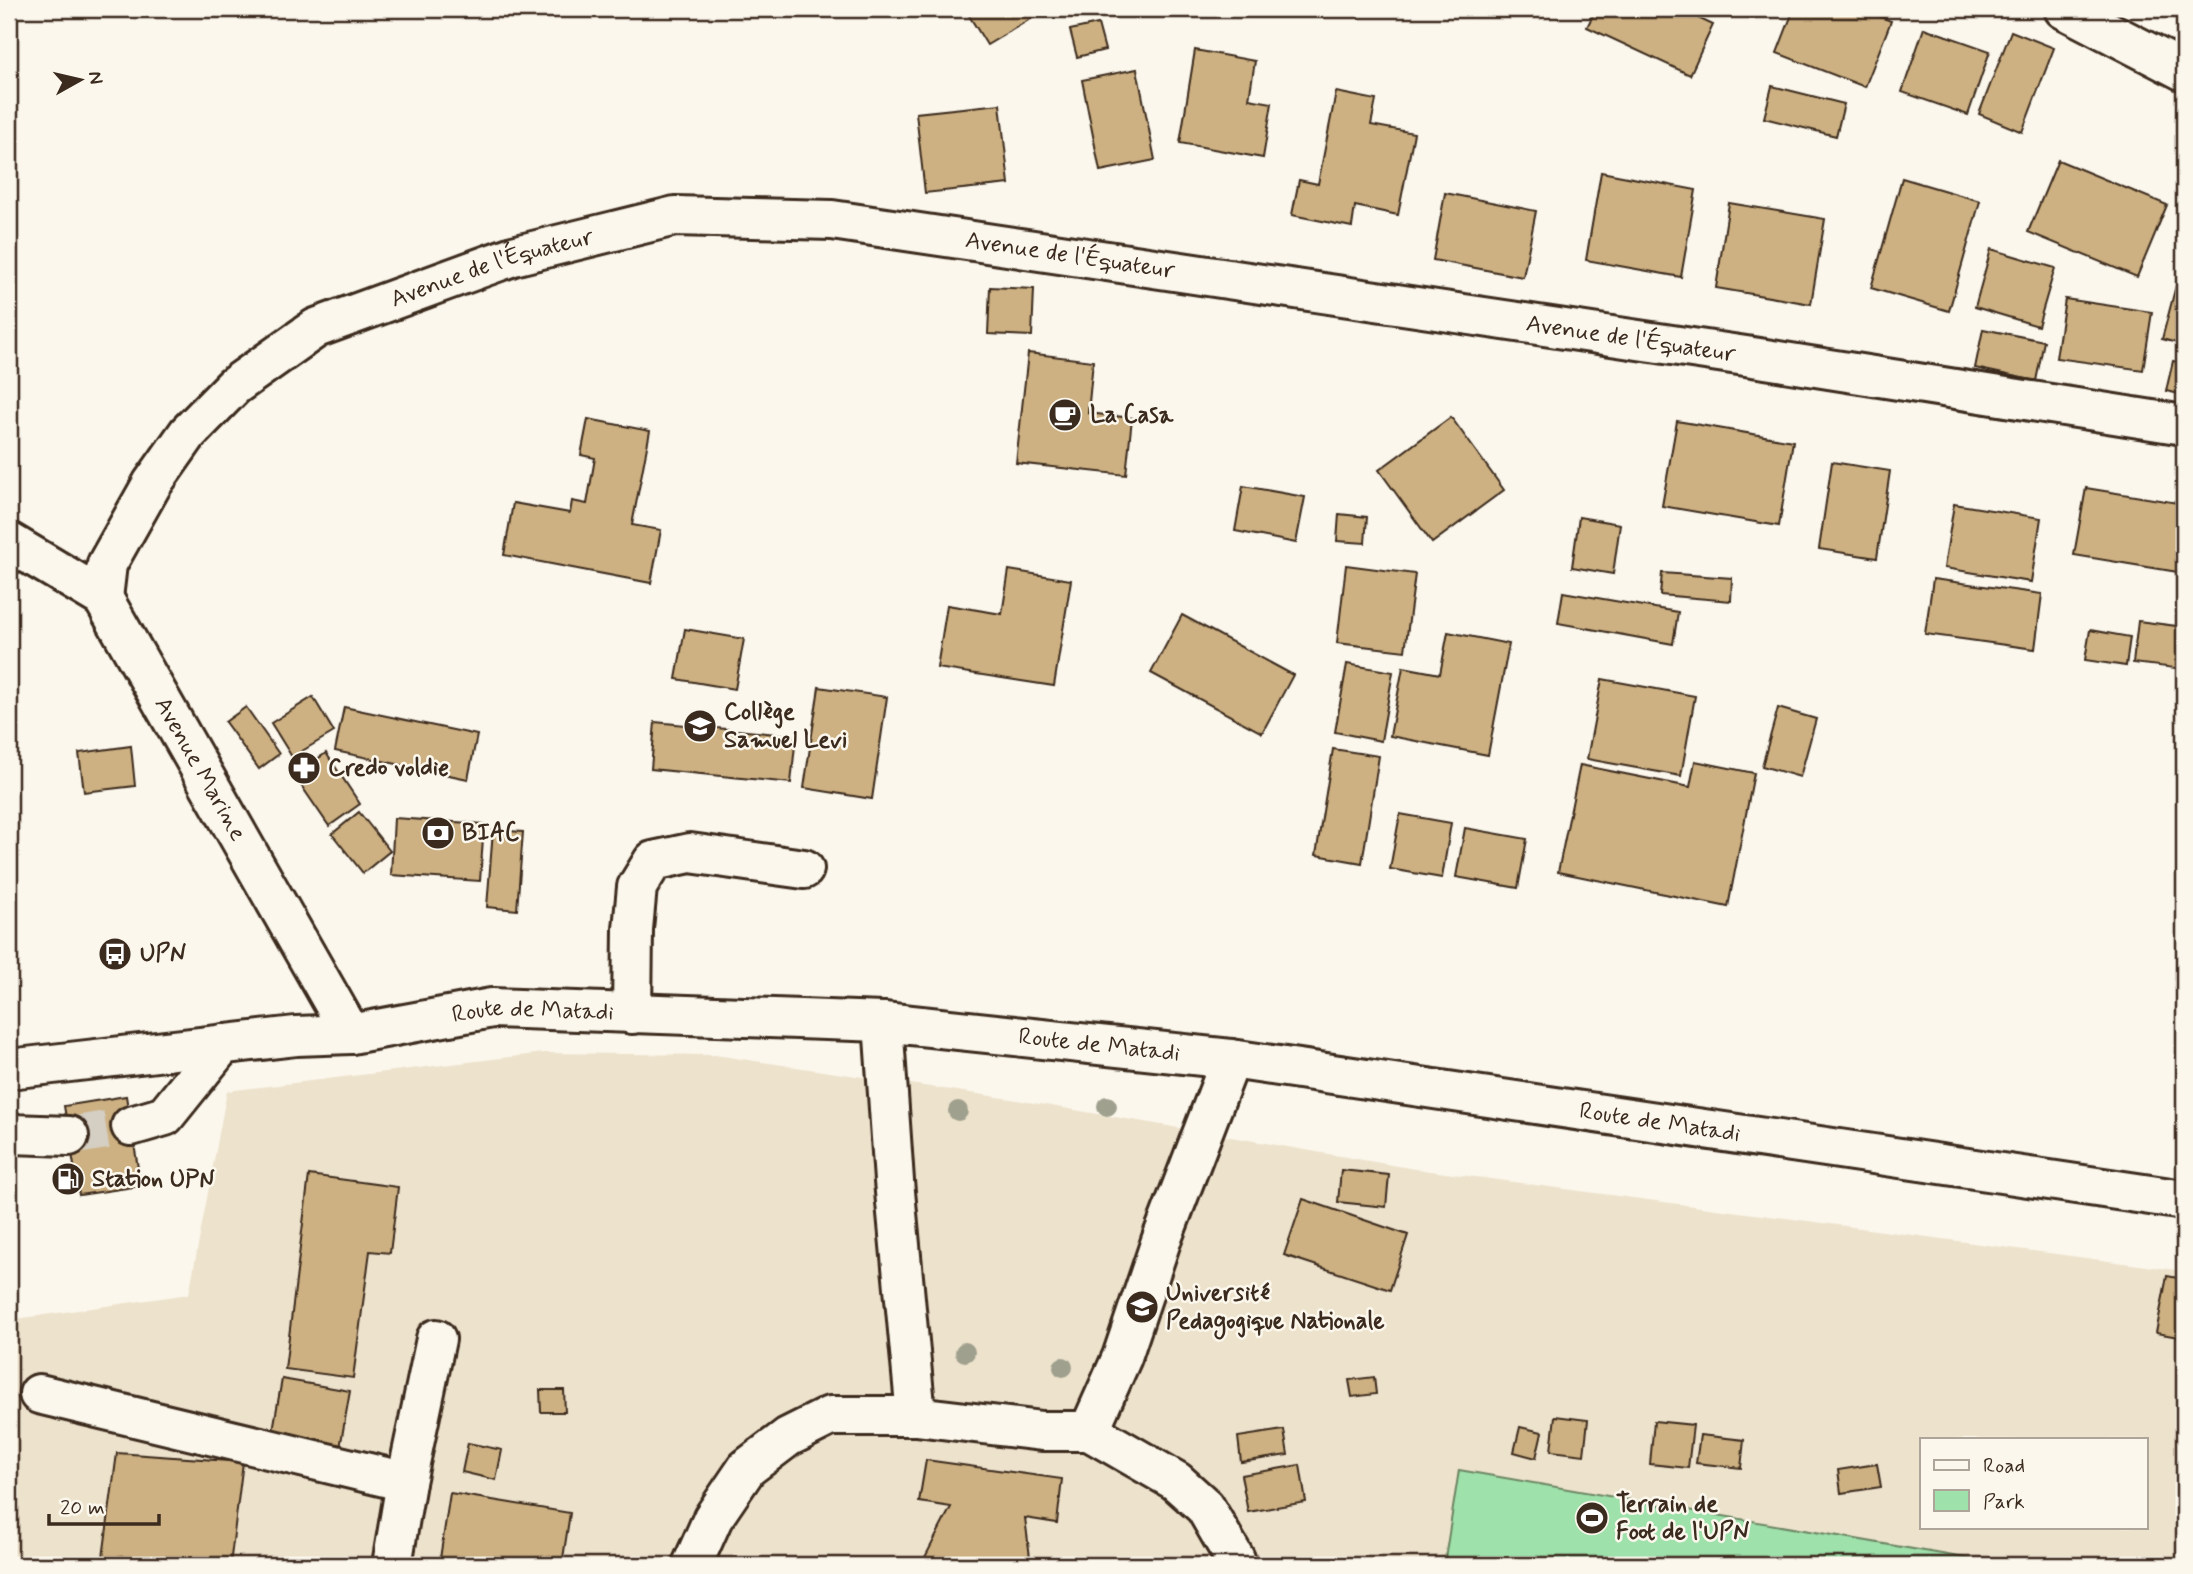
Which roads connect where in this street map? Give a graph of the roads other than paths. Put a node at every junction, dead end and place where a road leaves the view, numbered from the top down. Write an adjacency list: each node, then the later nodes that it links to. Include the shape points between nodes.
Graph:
1 (2064, 9): 2 (street)
2 (2184, 71)
3 (2184, 425): 5 (street, Avenue de l'Équateur, via 832,220 675,216 513,256 316,328 234,386 188,433 152,484 107,564)
4 (9, 542): 5 (street, Avenue Marine)
5 (103, 598): 9 (street, Avenue Marine)
6 (804, 869): 7 (street, via 690,853 653,861 636,887)
7 (632, 1014): 8 (street, Route de Matadi); 9 (street, Route de Matadi, via 492,1008)
8 (883, 1022): 11 (street, Route de Matadi); 19 (street)
9 (351, 1034): 10 (street, Route de Matadi)
10 (223, 1044): 12 (street, Route de Matadi); 13 (street, via 165,1116)
11 (1231, 1059): 16 (street, Route de Matadi); 20 (street, via 1122,1357)
12 (9, 1067)
13 (131, 1126)
14 (9, 1130): 15 (street, via 12,1134)
15 (69, 1136)
16 (2184, 1200)
17 (436, 1339): 21 (street)
18 (38, 1394): 21 (street)
19 (916, 1416): 20 (street, via 1042,1431); 23 (street, via 830,1416 788,1437 747,1468 713,1518)
20 (1089, 1431): 24 (street, via 1176,1481 1205,1507)
21 (406, 1482): 22 (street)
22 (392, 1565)
23 (692, 1565)
24 (1236, 1565)

